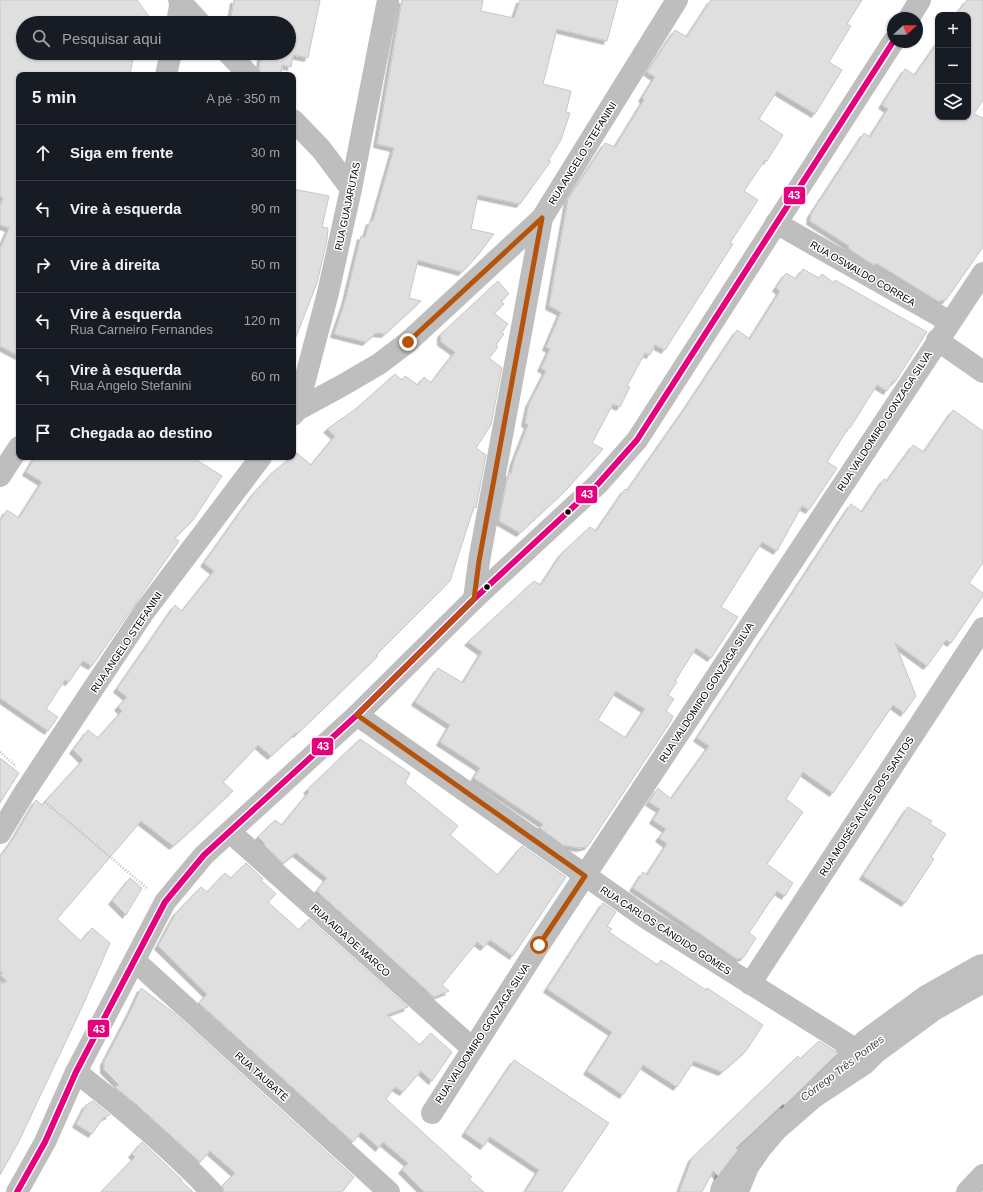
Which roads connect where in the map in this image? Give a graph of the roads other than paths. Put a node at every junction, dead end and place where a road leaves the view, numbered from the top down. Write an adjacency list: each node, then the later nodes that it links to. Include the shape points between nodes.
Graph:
1 (388, 0): 13 (street, RUA GUAJARUTAS)
2 (677, 0): 14 (street, RUA ANGELO STEFANINI)
3 (920, 0): 5 (street)
4 (179, 6): 6 (street)
5 (912, 12)
6 (191, 16)
7 (889, 48): 15 (street)
8 (169, 60): 10 (street)
9 (235, 60): 11 (street)
10 (167, 72)
11 (247, 72)
12 (296, 123): 13 (street, via 321,149)
13 (351, 189): 20 (street, RUA GUAJARUTAS, via 328,293)
14 (542, 218): 21 (street, RUA ANGELO STEFANINI, via 408,342 379,364); 25 (street)
15 (776, 223): 17 (street, RUA OSWALDO CORREA); 25 (street, via 636,440 598,484)
16 (983, 273): 17 (street, RUA VALDOMIRO GONZAGA SILVA)
17 (950, 322): 18 (street, RUA VALDOMIRO GONZAGA SILVA)
18 (937, 340): 19 (street); 30 (street, RUA VALDOMIRO GONZAGA SILVA)
19 (983, 372)
20 (296, 408)
21 (296, 411)
22 (16, 452): 24 (street)
23 (259, 460): 29 (street, RUA ANGELO STEFANINI, via 144,612)
24 (0, 476)
25 (474, 599): 27 (street)
26 (983, 628): 32 (street, RUA MOISÉS ALVES DOS SANTOS)
27 (357, 715): 28 (street); 30 (street, RUA CARLOS CÂNDIDO GOMES)
28 (230, 832): 31 (street, via 204,855 165,902); 33 (street, RUA AIDA DE MARCO)
29 (0, 833)
30 (585, 876): 32 (street, RUA CARLOS CÂNDIDO GOMES); 33 (street, RUA VALDOMIRO GONZAGA SILVA)
31 (135, 961): 35 (street); 40 (street, RUA TAUBATÉ)
32 (750, 984): 34 (street, RUA CARLOS CÂNDIDO GOMES)
33 (472, 1048): 36 (street, RUA VALDOMIRO GONZAGA SILVA)
34 (863, 1054)
35 (76, 1072): 38 (street, via 45,1142); 39 (street, via 111,1098 174,1153)
36 (432, 1112)
37 (983, 1175): 41 (street)
38 (17, 1192)
39 (212, 1192)
40 (389, 1192)
41 (967, 1192)

